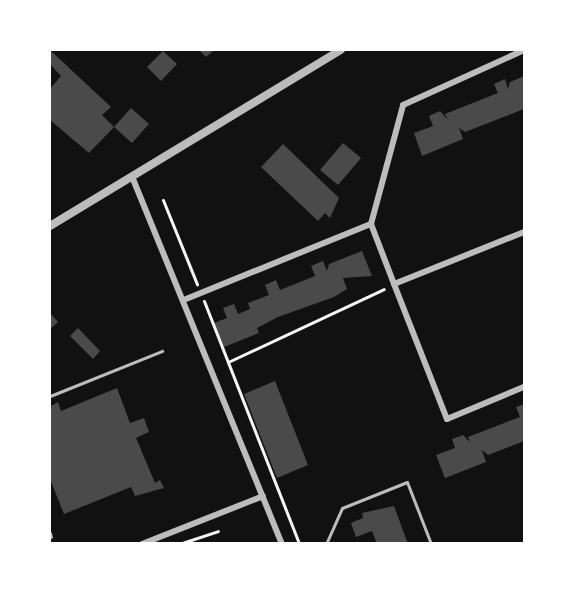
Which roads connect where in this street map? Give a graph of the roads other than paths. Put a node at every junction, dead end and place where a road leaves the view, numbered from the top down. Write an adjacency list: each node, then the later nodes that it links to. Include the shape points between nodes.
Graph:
1 (341, 50): 3 (street)
2 (525, 51): 4 (street, via 403,105)
3 (133, 179): 5 (street); 8 (street)
4 (371, 224): 7 (street); 8 (street)
5 (50, 226)
6 (525, 232): 7 (street)
7 (394, 284): 10 (street, via 447,419)
8 (186, 299): 12 (street)
9 (162, 351): 11 (lane)
10 (525, 387)
11 (50, 396)
12 (263, 496): 13 (street); 14 (street)
13 (142, 543)
14 (282, 543)
15 (326, 543): 16 (lane, via 342,508 406,482)
16 (431, 543)

